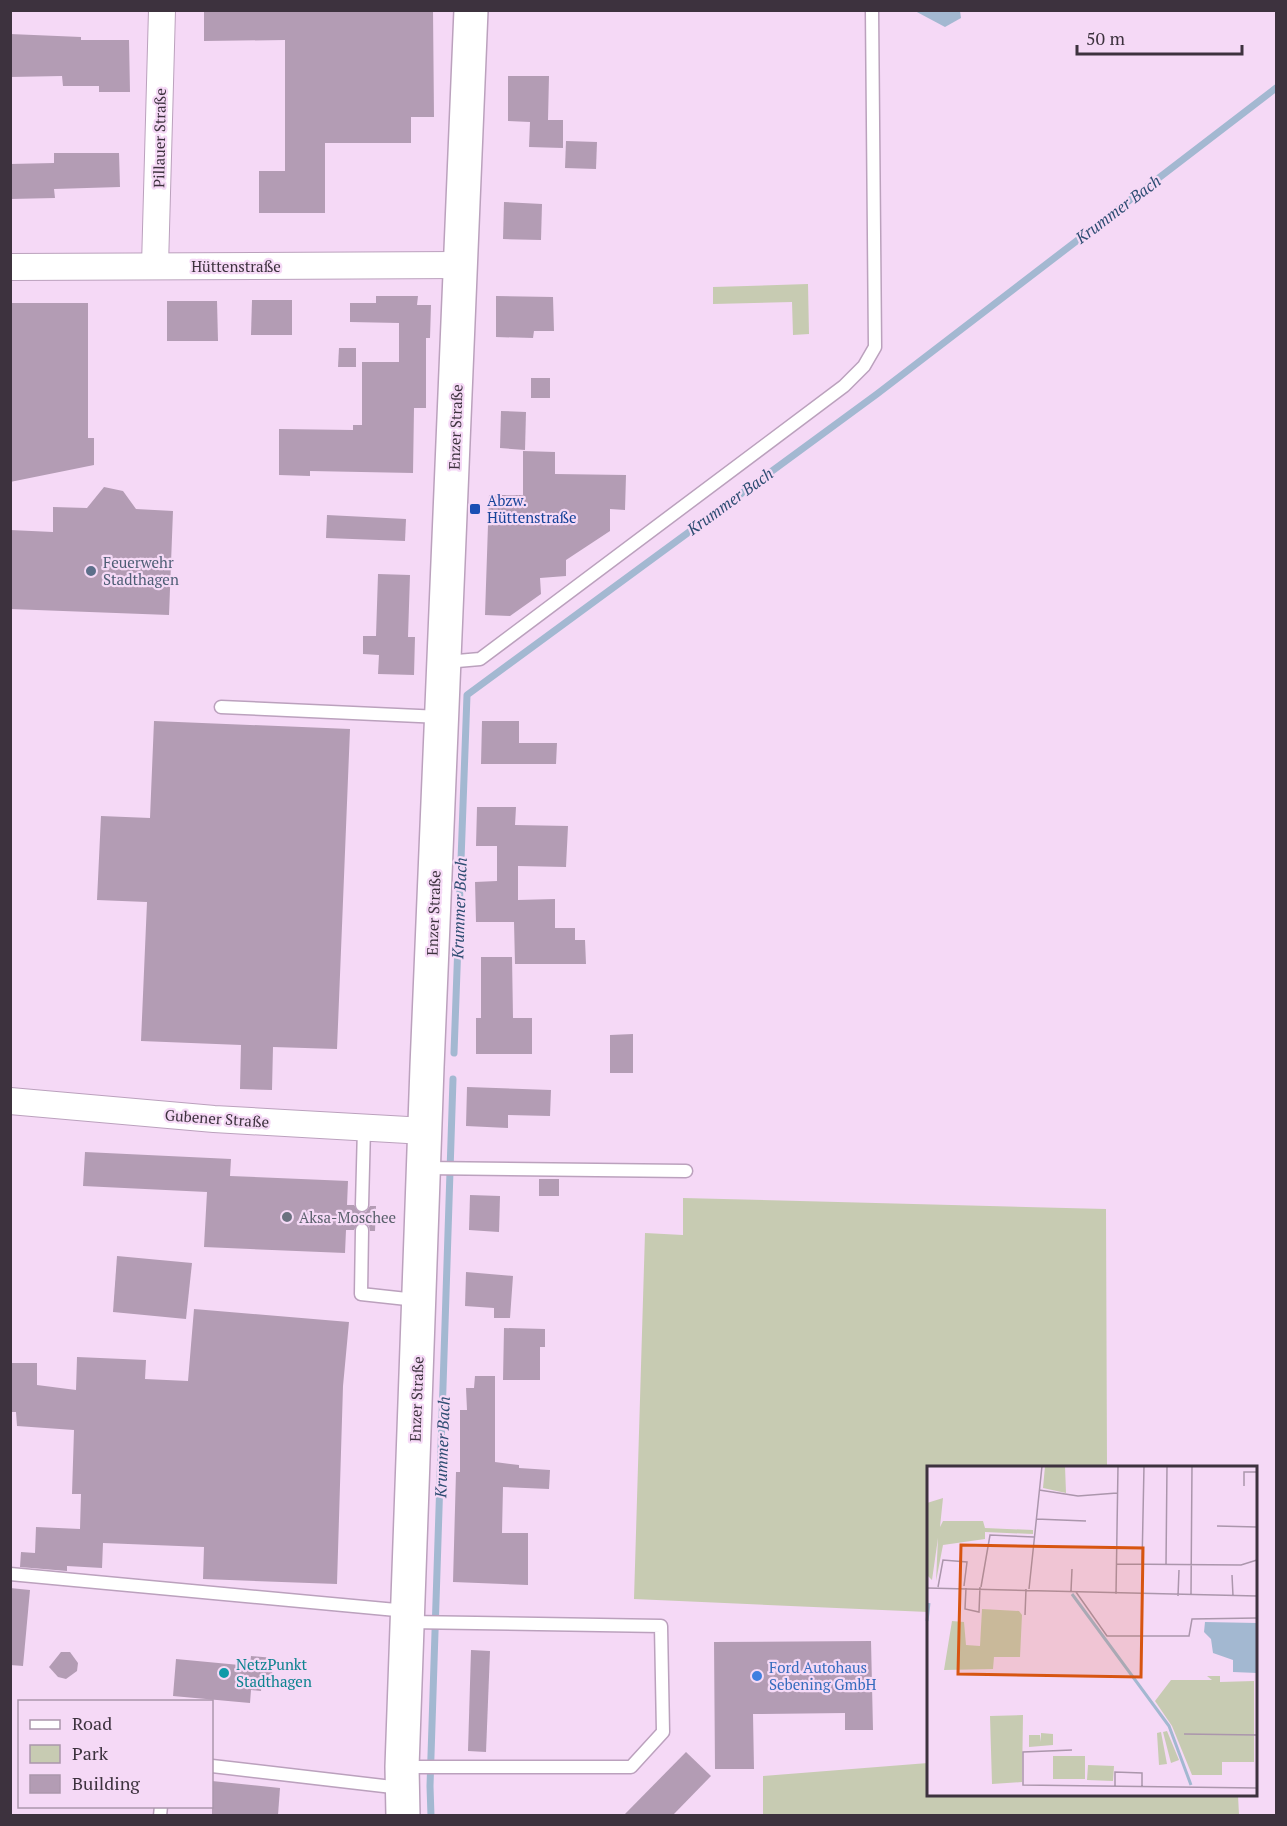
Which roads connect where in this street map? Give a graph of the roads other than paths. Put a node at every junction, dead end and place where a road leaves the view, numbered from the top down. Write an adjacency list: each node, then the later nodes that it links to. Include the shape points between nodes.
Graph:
1 (162, 10): 5 (street, Pillauer Straße)
2 (471, 10): 4 (main road, Enzer Straße)
3 (872, 10): 7 (lane, via 875,347 864,366 844,386 480,659)
4 (461, 265): 5 (street, Hüttenstraße); 7 (main road, Enzer Straße)
5 (155, 266): 6 (street, Hüttenstraße)
6 (10, 267)
7 (445, 662): 9 (main road, Enzer Straße)
8 (221, 707): 9 (lane)
9 (441, 717): 12 (main road, Enzer Straße)
10 (10, 1101): 11 (street, Gubener Straße)
11 (364, 1128): 12 (street, Gubener Straße); 15 (lane)
12 (424, 1131): 13 (main road, Enzer Straße)
13 (441, 1169): 14 (lane); 17 (main road, Enzer Straße)
14 (686, 1171)
15 (362, 1205)
16 (362, 1230): 17 (lane, via 361,1294)
17 (419, 1301): 19 (main road, Enzer Straße)
18 (10, 1574): 19 (lane)
19 (414, 1618): 21 (main road, Enzer Straße); 21 (lane, via 440,1623 661,1626 663,1732 631,1767)
20 (213, 1766): 21 (lane)
21 (413, 1781)

